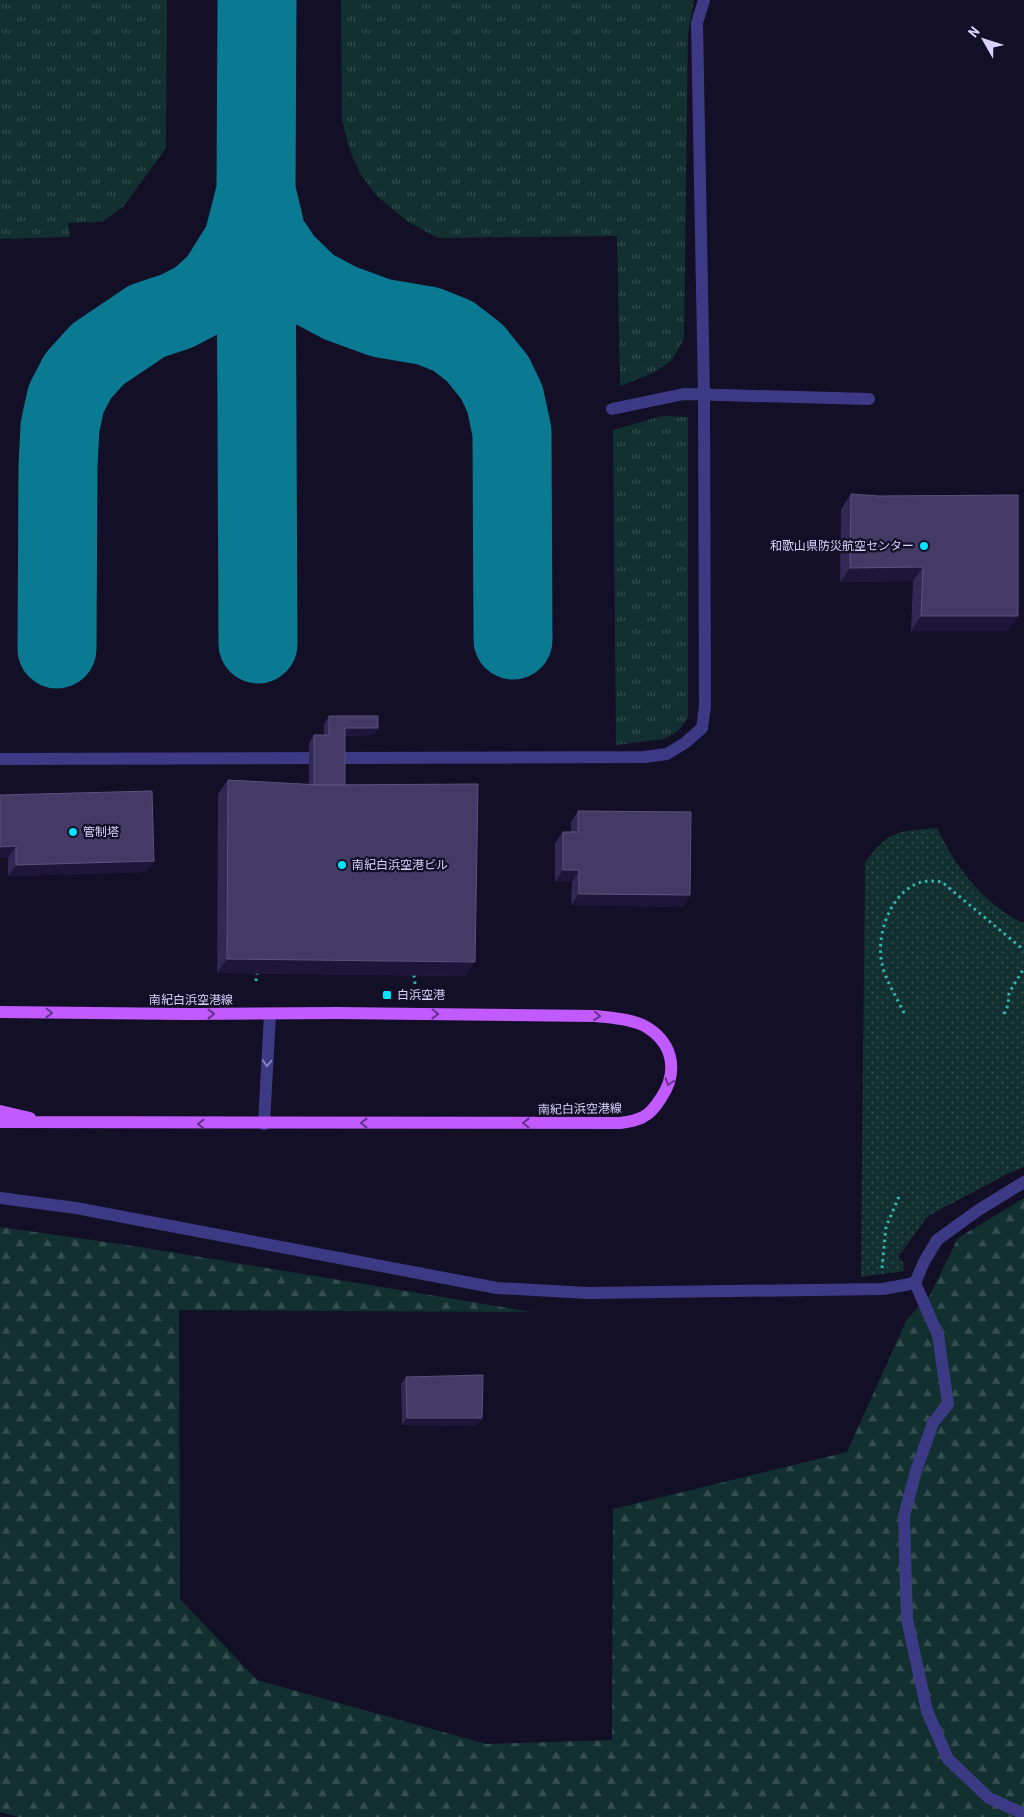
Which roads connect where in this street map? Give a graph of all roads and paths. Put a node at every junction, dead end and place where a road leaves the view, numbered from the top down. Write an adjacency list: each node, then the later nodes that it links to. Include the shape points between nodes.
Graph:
1 (704, 0): 2 (street, via 698,23)
2 (704, 395): 3 (street); 4 (street, via 684,394); 5 (street, via 705,706 702,728 668,754 644,757)
3 (869, 399)
4 (612, 409)
5 (0, 759)
6 (1024, 950): 13 (path, via 942,882 917,883 907,889 890,911 881,951 882,965)
7 (1024, 968): 15 (path, via 1009,993)
8 (257, 973): 10 (path)
9 (414, 975): 11 (path)
10 (256, 981)
11 (415, 984)
12 (0, 1012): 14 (main road, 南紀白浜空港線, one-way to 14)
13 (904, 1013)
14 (270, 1014): 19 (street, one-way to 19); 19 (main road, 南紀白浜空港線, one-way to 19, via 596,1016 630,1021 648,1027 659,1037 671,1058 672,1074 651,1112 642,1118 620,1123)
15 (1004, 1014)
16 (0, 1111): 18 (main road)
17 (0, 1122): 18 (main road, 南紀白浜空港線)
18 (55, 1124): 19 (main road, 南紀白浜空港線, one-way to 18)
19 (264, 1124)
20 (1024, 1182): 24 (street, via 936,1240)
21 (900, 1194): 23 (path, via 886,1228)
22 (0, 1198): 24 (street, via 94,1211 498,1288 588,1293 883,1289)
23 (882, 1259)
24 (915, 1284): 25 (street, via 938,1335 948,1404 933,1423 904,1516 907,1619 927,1711 948,1759 989,1798)
25 (1024, 1814)

